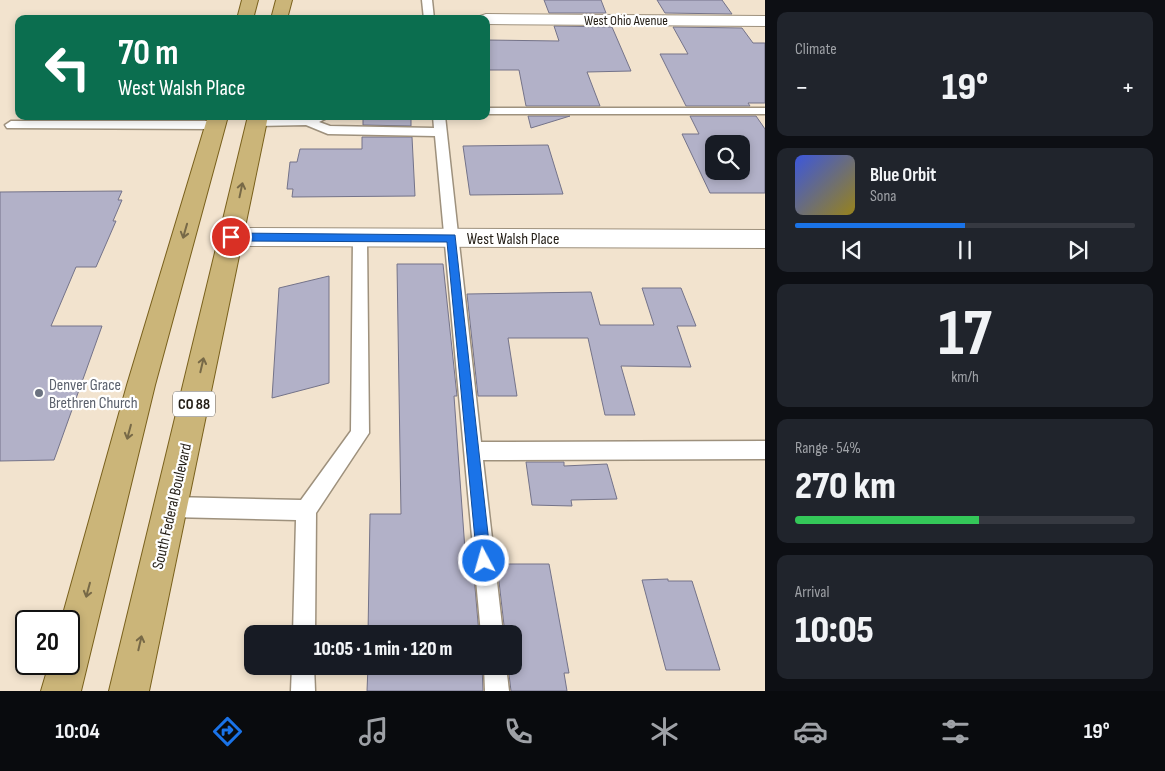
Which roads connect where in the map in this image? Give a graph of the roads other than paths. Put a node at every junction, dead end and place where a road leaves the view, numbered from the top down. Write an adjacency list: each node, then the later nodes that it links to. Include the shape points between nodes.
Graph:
1 (250, 0): 4 (main road)
2 (284, 0): 5 (main road)
3 (427, 0): 6 (lane)
4 (246, 15)
5 (281, 15)
6 (429, 15)
7 (490, 19): 8 (street, West Ohio Avenue)
8 (765, 21)
9 (490, 112): 10 (lane)
10 (765, 112)
11 (257, 120): 18 (main road, South Federal Boulevard / CO 88, one-way to 11)
12 (282, 120): 15 (lane)
13 (311, 120): 15 (lane)
14 (216, 121): 17 (lane); 26 (main road, one-way to 26, via 141,385)
15 (308, 121): 16 (lane, via 328,130)
16 (440, 124): 20 (lane)
17 (10, 125)
18 (231, 237): 19 (street, West Walsh Place); 24 (main road, South Federal Boulevard / CO 88, one-way to 18)
19 (360, 238): 20 (street, West Walsh Place); 25 (lane, via 360,433)
20 (451, 238): 21 (street, West Walsh Place); 23 (lane)
21 (765, 239)
22 (765, 450): 23 (lane)
23 (473, 451): 28 (lane)
24 (171, 507): 25 (lane); 33 (main road, South Federal Boulevard / CO 88, one-way to 24)
25 (306, 510): 27 (lane)
26 (80, 621)
27 (304, 625)
28 (491, 625)
29 (66, 675): 32 (main road)
30 (303, 675): 34 (lane)
31 (496, 675): 35 (lane)
32 (61, 691)
33 (129, 691)
34 (302, 691)
35 (497, 691)

